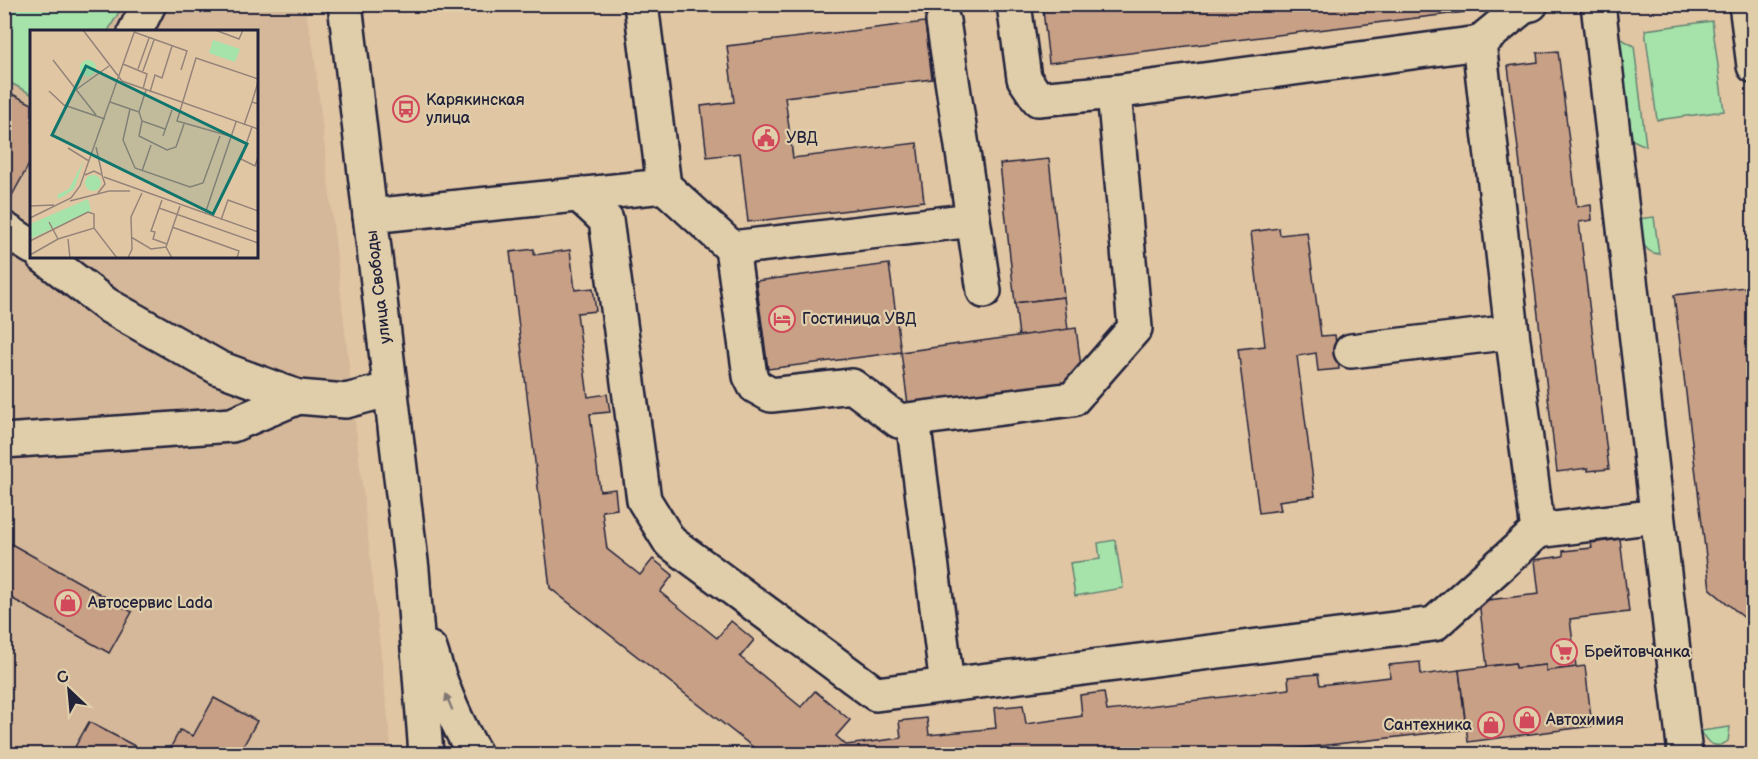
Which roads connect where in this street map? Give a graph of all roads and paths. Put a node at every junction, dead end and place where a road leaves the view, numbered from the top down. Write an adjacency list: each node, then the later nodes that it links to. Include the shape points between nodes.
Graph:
1 (149, 4): 9 (main road)
2 (345, 4): 15 (main road, улица Свободы)
3 (641, 4): 13 (main road)
4 (1014, 4): 12 (main road, via 1024,78 1038,99)
5 (1531, 4): 10 (main road)
6 (1598, 4): 26 (main road)
7 (1746, 4): 11 (main road)
8 (943, 21): 16 (main road)
9 (136, 30)
10 (1479, 43): 12 (main road); 20 (main road)
11 (1754, 66)
12 (1114, 92): 24 (main road, via 1136,328 1073,399)
13 (664, 186): 14 (main road); 17 (main road)
14 (579, 195): 15 (main road); 29 (main road, via 606,220 644,500 670,542 876,694)
15 (370, 216): 22 (main road, улица Свободы)
16 (973, 220): 17 (main road); 19 (main road)
17 (732, 248): 24 (main road, via 754,386 771,395 852,387 899,422)
18 (49, 258): 23 (main road, via 107,305 219,368)
19 (984, 291)
20 (1512, 332): 21 (main road); 27 (main road)
21 (1351, 351)
22 (391, 389): 23 (main road, via 346,401); 28 (main road, улица Свободы)
23 (298, 397): 25 (main road, via 232,424)
24 (913, 420): 29 (main road)
25 (4, 441)
26 (1657, 516): 27 (main road); 32 (main road)
27 (1538, 531): 29 (main road, via 1434,624)
28 (412, 570): 30 (main road, улица Свободы); 31 (main road, улица Свободы, one-way to 28, via 438,674)
29 (947, 685)
30 (426, 754)
31 (475, 754)
32 (1685, 754)

